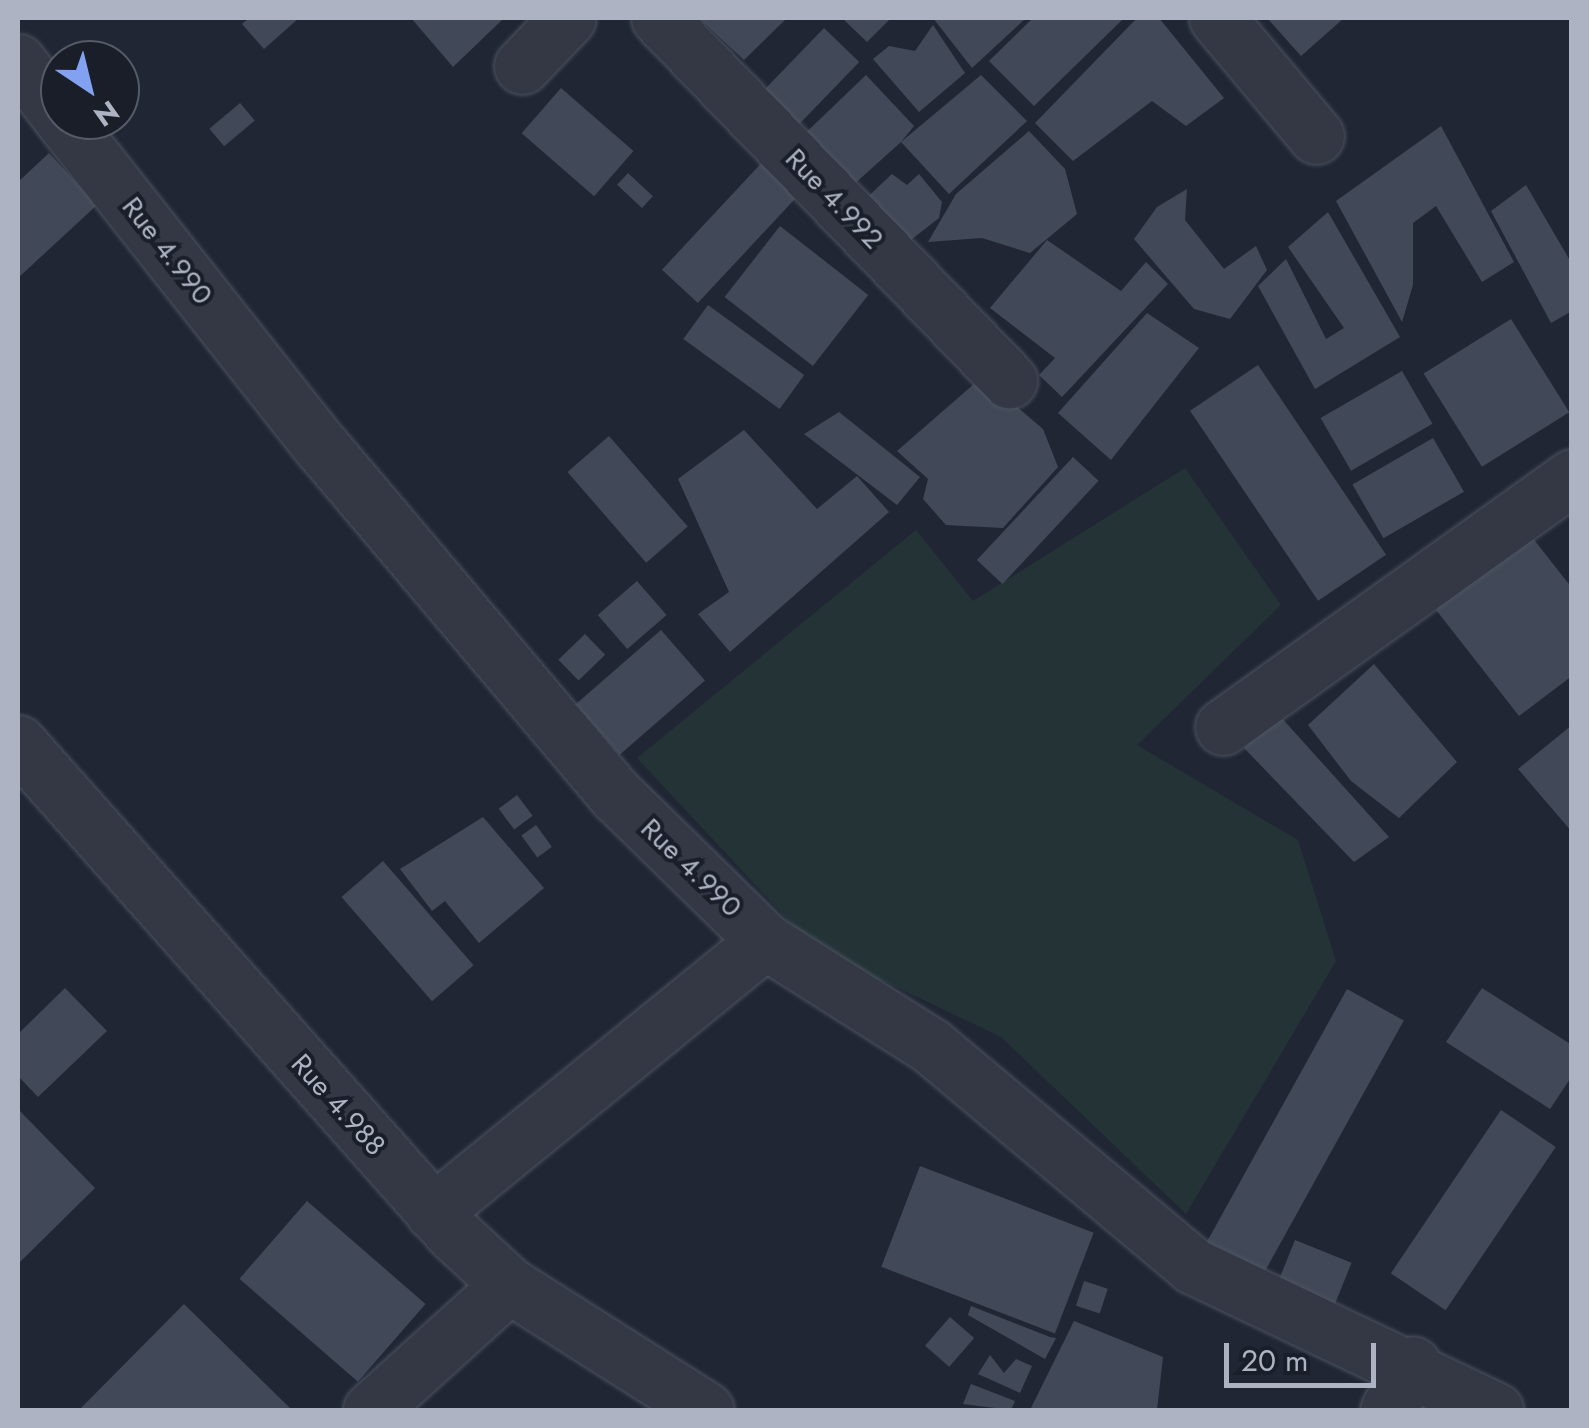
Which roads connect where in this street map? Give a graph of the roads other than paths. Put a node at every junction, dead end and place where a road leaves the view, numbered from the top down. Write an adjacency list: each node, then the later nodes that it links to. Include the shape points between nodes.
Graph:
1 (568, 18): 5 (street)
2 (659, 18): 9 (street, Rue 4.992)
3 (1216, 18): 7 (street)
4 (18, 62): 6 (street, Rue 4.990)
5 (522, 66)
6 (40, 90)
7 (1316, 136)
8 (79, 140): 13 (street, Rue 4.990, via 320,445 616,795)
9 (1008, 380)
10 (1572, 478): 11 (street)
11 (1224, 727)
12 (18, 743): 14 (street, Rue 4.988)
13 (765, 941): 14 (street); 16 (street, Rue 4.990, via 931,1046 1193,1266)
14 (433, 1212): 15 (street, Rue 4.988)
15 (508, 1286): 17 (street); 18 (street, Rue 4.988)
16 (1401, 1387): 19 (street, Rue 4.990)
17 (371, 1410)
18 (706, 1410)
19 (1495, 1410)

